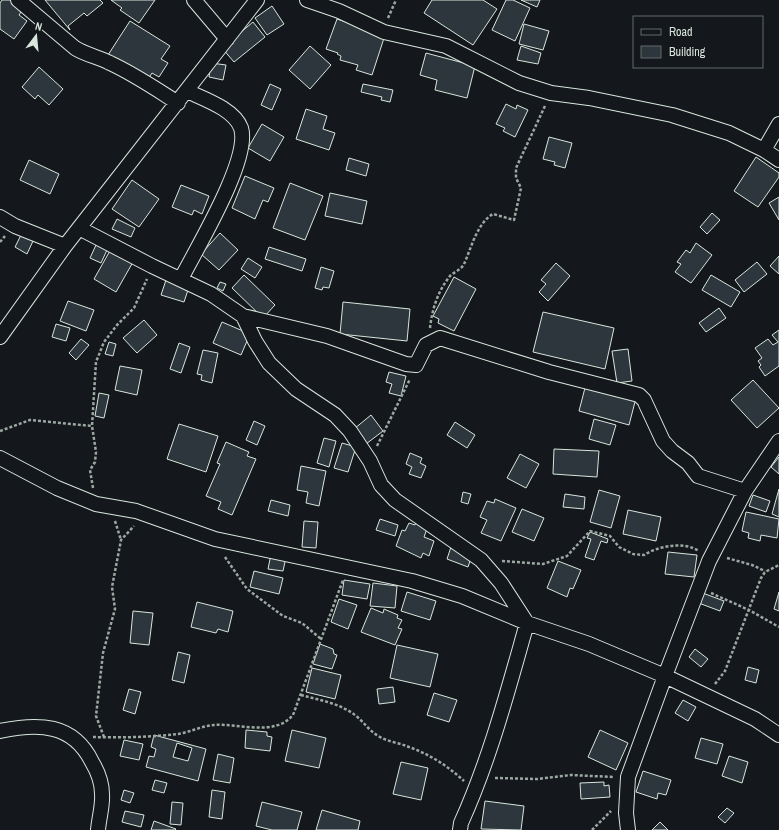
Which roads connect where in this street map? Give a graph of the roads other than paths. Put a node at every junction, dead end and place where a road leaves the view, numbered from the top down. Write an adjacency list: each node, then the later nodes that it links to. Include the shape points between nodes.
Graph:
1 (18, 0): 7 (street, via 84,54 119,67)
2 (194, 0): 5 (street)
3 (258, 0): 5 (street)
4 (307, 0): 9 (street, via 339,11 384,32 446,46 518,83 551,93 672,115 729,133)
5 (226, 39): 6 (street)
6 (187, 91): 7 (street); 14 (street, via 231,115 240,127 243,141 238,164 226,191)
7 (178, 103): 12 (street)
8 (779, 124): 9 (street)
9 (764, 150): 10 (street)
10 (779, 160)
11 (0, 217): 13 (street, via 15,226)
12 (79, 228): 13 (street); 14 (street)
13 (65, 246): 16 (street)
14 (181, 279): 15 (street, via 212,294)
15 (243, 316): 19 (street, via 327,336 406,364 416,365 426,345 440,338 549,372 639,394 664,441 698,476); 20 (street, via 269,363 296,389 335,415 350,431 370,461 381,486 395,500 481,560 511,596)
16 (0, 337)
17 (779, 441): 19 (street)
18 (0, 458): 20 (street, via 57,488 96,504 136,511 215,539 412,582 462,596)
19 (745, 491): 21 (street, via 711,558)
20 (527, 623): 21 (street, via 589,644); 25 (street, via 508,692)
21 (665, 676): 23 (street, via 755,719); 26 (street, via 628,777)
22 (0, 731): 24 (street, via 22,726 51,728 66,733 80,744 100,777 102,794)
23 (779, 735)
24 (98, 830)
25 (460, 830)
26 (628, 830)

